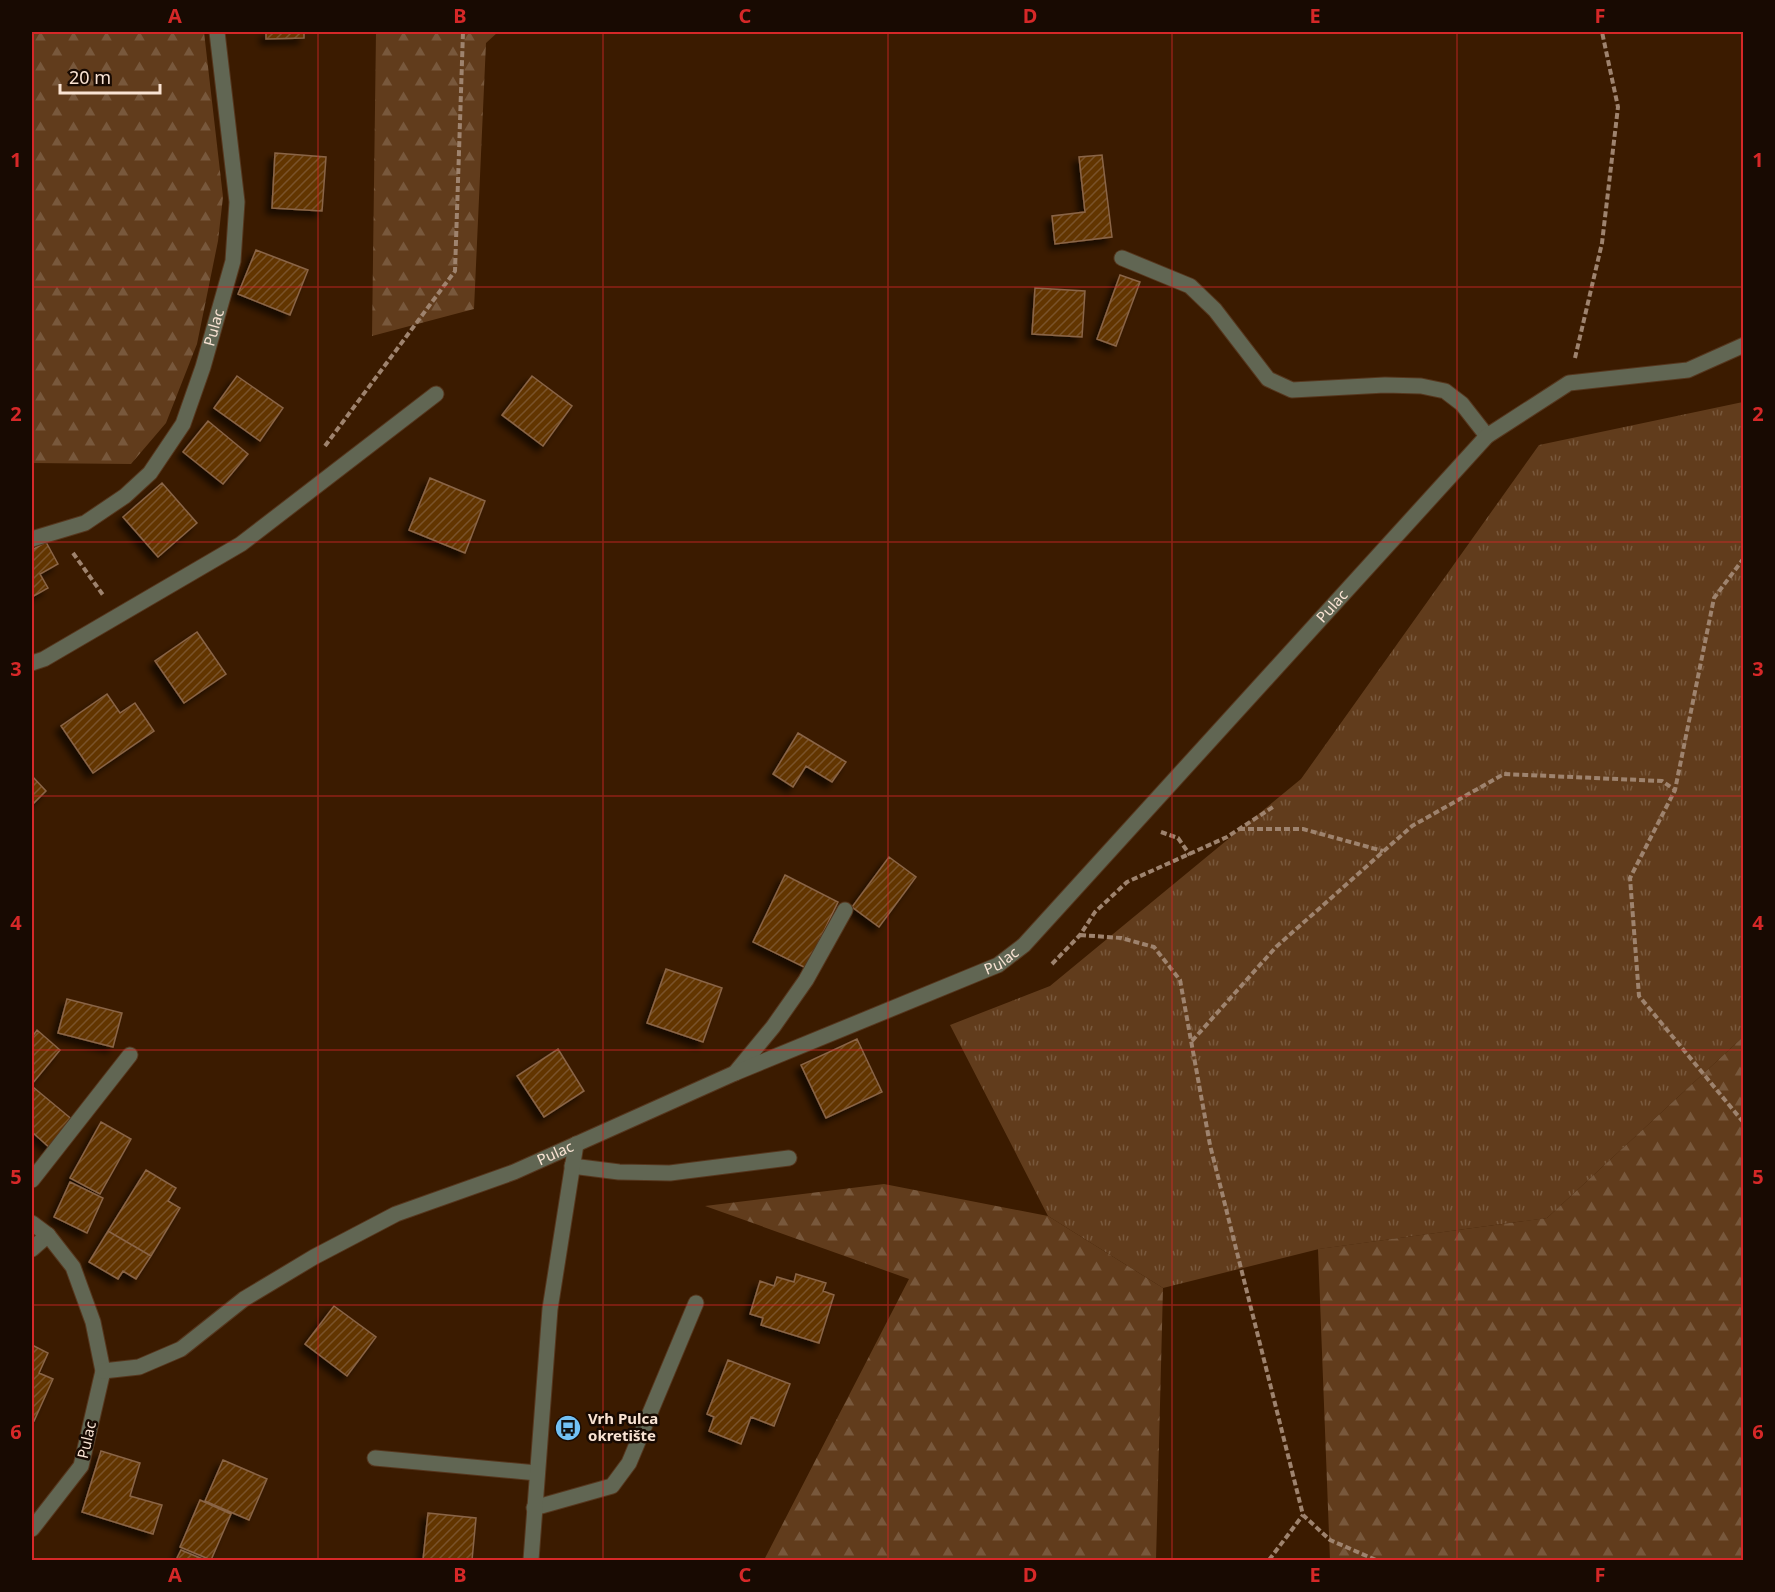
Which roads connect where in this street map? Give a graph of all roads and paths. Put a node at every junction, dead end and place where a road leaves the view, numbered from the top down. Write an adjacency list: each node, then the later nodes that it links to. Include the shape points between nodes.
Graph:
1 (217, 32): 10 (street, Pulac, via 237,202 233,261 203,367 183,424 150,473 86,523)
2 (463, 32): 9 (path, via 455,270)
3 (1602, 32): 6 (path, via 1618,107 1602,243)
4 (1122, 258): 8 (street, via 1190,286 1215,310 1268,379 1292,390 1385,385 1445,391 1462,404)
5 (1743, 345): 6 (street, Pulac, via 1688,370)
6 (1569, 383): 8 (street, Pulac)
7 (436, 394): 14 (street, via 241,544)
8 (1487, 436): 26 (street, Pulac, via 1024,945 998,965)
9 (323, 449)
10 (58, 531): 11 (street, Pulac); 13 (path)
11 (32, 539)
12 (1743, 558): 15 (path, via 1714,598)
13 (107, 601)
14 (32, 663)
15 (1675, 790): 19 (path, via 1662,781 1504,774 1412,826); 27 (path, via 1630,878 1639,996)
16 (1273, 807): 17 (path)
17 (1239, 829): 19 (path, via 1303,829); 20 (path)
18 (1164, 834): 20 (path, via 1178,838)
19 (1383, 851): 24 (path, via 1276,947)
20 (1190, 855): 22 (path, via 1127,882 1095,912)
21 (845, 910): 26 (street, via 806,980)
22 (1080, 935): 23 (path); 24 (path, via 1121,938 1154,947 1180,980)
23 (1052, 964)
24 (1191, 1042): 40 (path, via 1210,1145)
25 (130, 1055): 31 (street)
26 (735, 1073): 28 (street, Pulac)
27 (1743, 1123)
28 (576, 1144): 30 (street); 36 (street, Pulac, via 514,1172 396,1214 244,1299 181,1348 139,1367)
29 (789, 1158): 30 (street, via 670,1173)
30 (572, 1166): 38 (street, via 550,1309)
31 (32, 1180)
32 (32, 1223): 33 (street, Pulac)
33 (48, 1235): 34 (street); 36 (street, Pulac, via 73,1267 93,1322)
34 (32, 1249)
35 (696, 1303): 39 (street, via 629,1463 612,1486)
36 (103, 1371): 41 (street, Pulac, via 81,1466)
37 (375, 1458): 38 (street)
38 (537, 1473): 39 (street)
39 (534, 1508): 42 (street)
40 (1303, 1515): 43 (path); 44 (path, via 1330,1540)
41 (32, 1529)
42 (531, 1560)
43 (1269, 1560)
44 (1376, 1560)

